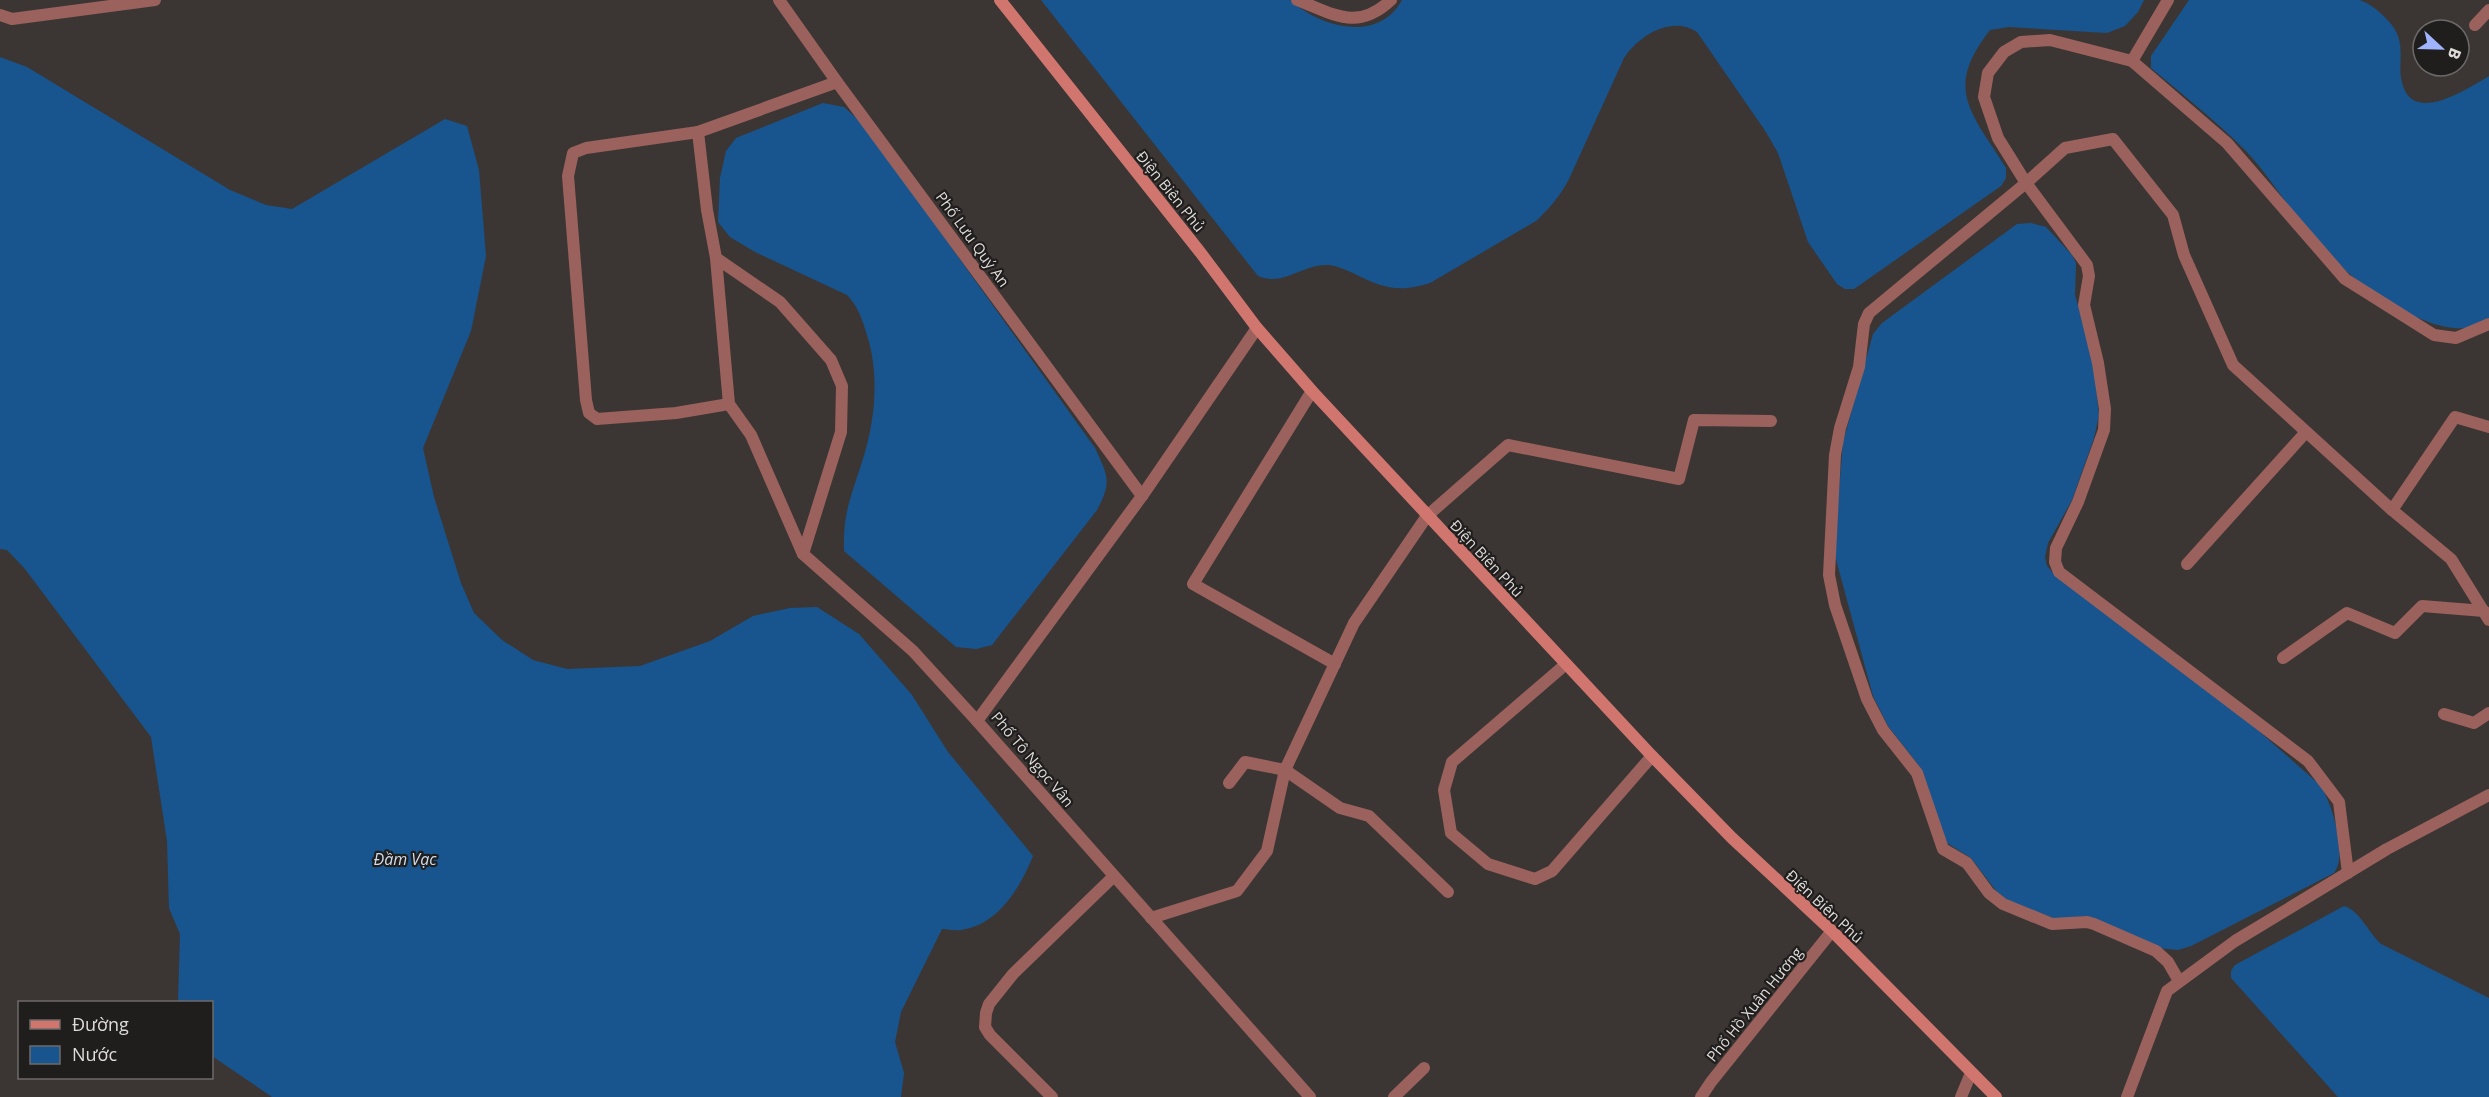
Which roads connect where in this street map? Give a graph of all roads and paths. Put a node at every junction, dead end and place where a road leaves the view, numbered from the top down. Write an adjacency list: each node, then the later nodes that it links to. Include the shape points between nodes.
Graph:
1 (155, 0): 8 (street, via 12,20)
2 (779, 0): 11 (street, Phố Lưu Quý An)
3 (1000, 0): 16 (street, Điện Biên Phủ)
4 (1297, 0): 5 (street, via 1348,20 1378,12)
5 (1391, 0)
6 (2168, 0): 10 (street)
7 (2489, 10): 9 (street)
8 (0, 15)
9 (2475, 25)
10 (2132, 61): 13 (street, via 2050,40 2022,42 2004,52 1988,73 1984,97 1998,138); 15 (street, via 2228,143 2345,279 2434,335 2456,338)
11 (837, 82): 12 (street); 22 (street, Phố Lưu Quý An)
12 (698, 132): 14 (street); 18 (street, via 573,153 568,176 586,400 589,412 597,419)
13 (2026, 183): 21 (street, via 2065,148 2114,139 2173,215 2184,255 2232,365); 38 (street, via 2087,265 2085,305 2104,409 2104,430 2078,502 2056,548 2055,562 2060,572 2308,761 2339,802); 43 (street, via 1865,319 1859,367 1834,454 1829,575 1835,605 1867,699 1883,730 1917,773 1943,849 1967,864 1989,893 2003,904 2052,924 2087,922 2115,933 2162,956)
14 (716, 258): 18 (street); 25 (street, via 780,302 831,360 842,386 841,432)
15 (2489, 324)
16 (1257, 328): 17 (street, Điện Biên Phủ); 22 (street, Phố Tô Ngọc Vân)
17 (1311, 391): 24 (street, Điện Biên Phủ); 29 (street, via 1193,584)
18 (729, 404): 25 (street, via 751,435)
19 (1771, 422): 24 (street, via 1694,420 1679,479 1508,445)
20 (2489, 427): 23 (street, via 2455,417)
21 (2306, 432): 23 (street); 26 (street)
22 (1143, 496): 33 (street, Phố Tô Ngọc Vân)
23 (2392, 510): 27 (street, via 2451,559)
24 (1426, 516): 29 (street, via 1354,623); 30 (street, Điện Biên Phủ)
25 (803, 554): 33 (street, via 913,651)
26 (2187, 564)
27 (2486, 616): 28 (street, via 2422,606 2395,633 2347,613)
28 (2283, 658)
29 (1335, 664): 35 (street)
30 (1566, 664): 34 (street, Điện Biên Phủ); 34 (street, via 1452,762 1444,790 1451,833 1488,864 1535,879 1552,871)
31 (2489, 713): 32 (street, via 2474,723)
32 (2444, 714)
33 (977, 721): 39 (street, Phố Tô Ngọc Vân)
34 (1652, 756): 42 (street, Điện Biên Phủ, via 1732,838)
35 (1285, 770): 36 (street, via 1245,762); 40 (street, via 1340,808 1369,816); 41 (street, via 1267,851 1237,891)
36 (1229, 783)
37 (2489, 795): 38 (street)
38 (2348, 873): 43 (street, via 2235,941)
39 (1114, 876): 41 (street, Phố Tô Ngọc Vân); 46 (street, via 1013,974 986,1013 985,1026 990,1035)
40 (1448, 892)
41 (1151, 918): 47 (street, Phố Tô Ngọc Vân)
42 (1832, 931): 45 (street, Điện Biên Phủ); 49 (street, Phố Hồ Xuân Hương)
43 (2179, 981): 52 (street, via 2167,991)
44 (1424, 1068): 48 (street)
45 (1971, 1072): 50 (street); 51 (street, Điện Biên Phủ)
46 (1052, 1097)
47 (1310, 1097)
48 (1394, 1097)
49 (1701, 1097)
50 (1961, 1097)
51 (1996, 1097)
52 (2127, 1097)

